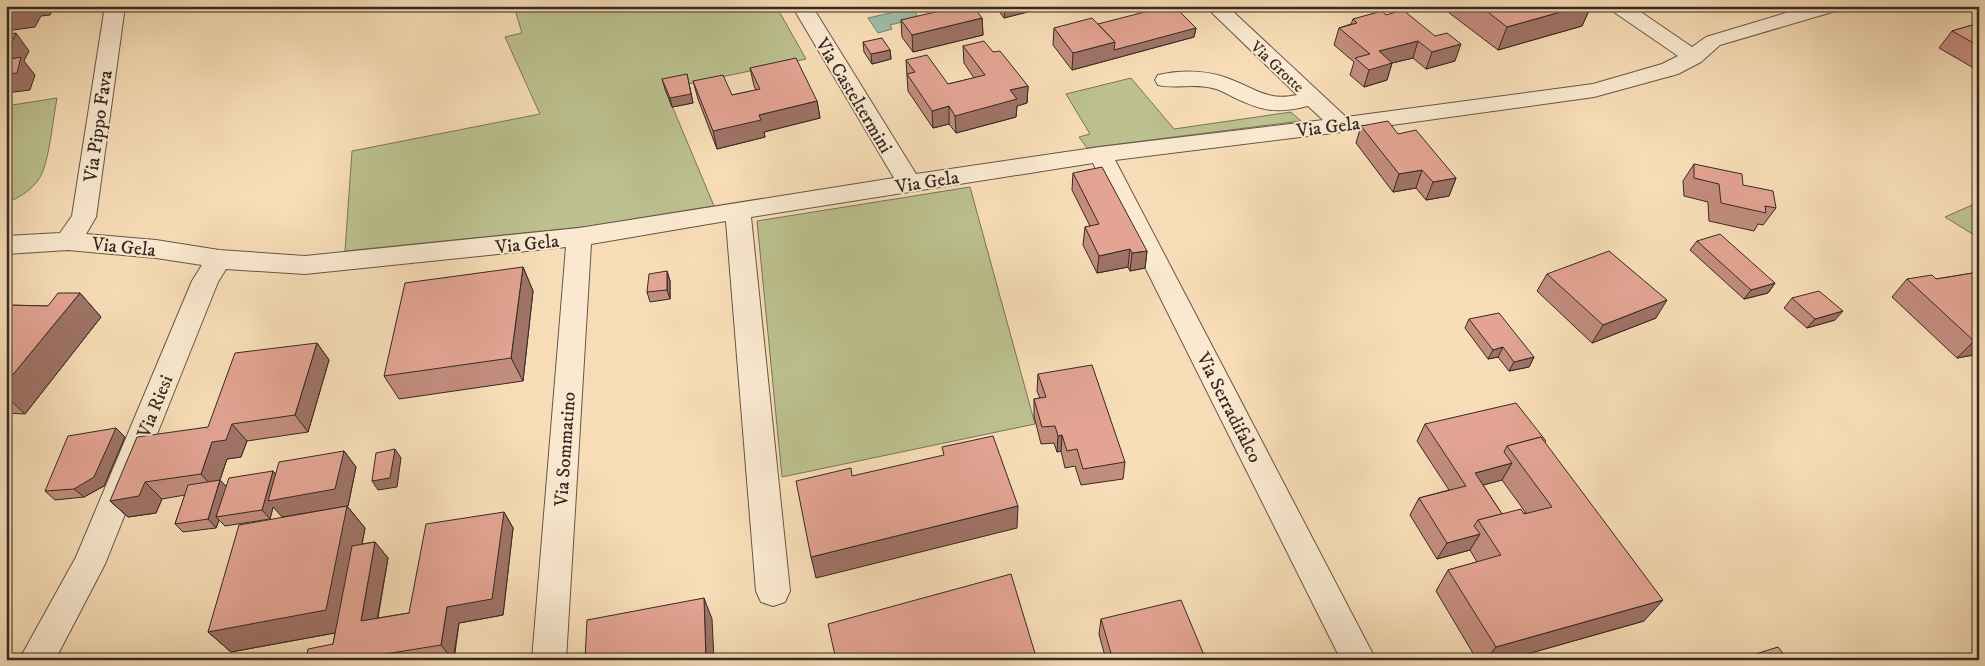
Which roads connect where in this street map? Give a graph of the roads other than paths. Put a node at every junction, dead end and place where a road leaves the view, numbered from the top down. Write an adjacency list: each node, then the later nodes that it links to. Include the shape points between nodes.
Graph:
1 (115, 6): 14 (street, Via Pippo Fava, via 84,217)
2 (802, 6): 11 (street, Via Casteltermini)
3 (1215, 6): 8 (street, Via Grotte)
4 (1618, 6): 6 (street)
5 (1832, 6): 6 (street, Via Gela, via 1713,41)
6 (1693, 57): 9 (street, Via Gela, via 1670,69 1594,90)
7 (1166, 80): 8 (street, via 1191,78 1219,82 1267,104)
8 (1312, 98): 9 (street, Via Grotte)
9 (1341, 125): 10 (street, Via Gela)
10 (1100, 154): 11 (street, Via Gela); 20 (street, Via Serradifalco)
11 (908, 183): 12 (street, Via Gela)
12 (738, 213): 13 (street, Via Gela); 17 (street)
13 (579, 238): 16 (street, Via Gela, via 305,265); 19 (street, Via Sommatino)
14 (68, 241): 15 (street, Via Gela); 16 (street, Via Gela)
15 (6, 245)
16 (219, 259): 18 (street, Via Riesi, via 205,281 89,564)
17 (773, 591)
18 (36, 660)
19 (549, 660)
20 (1360, 660)

